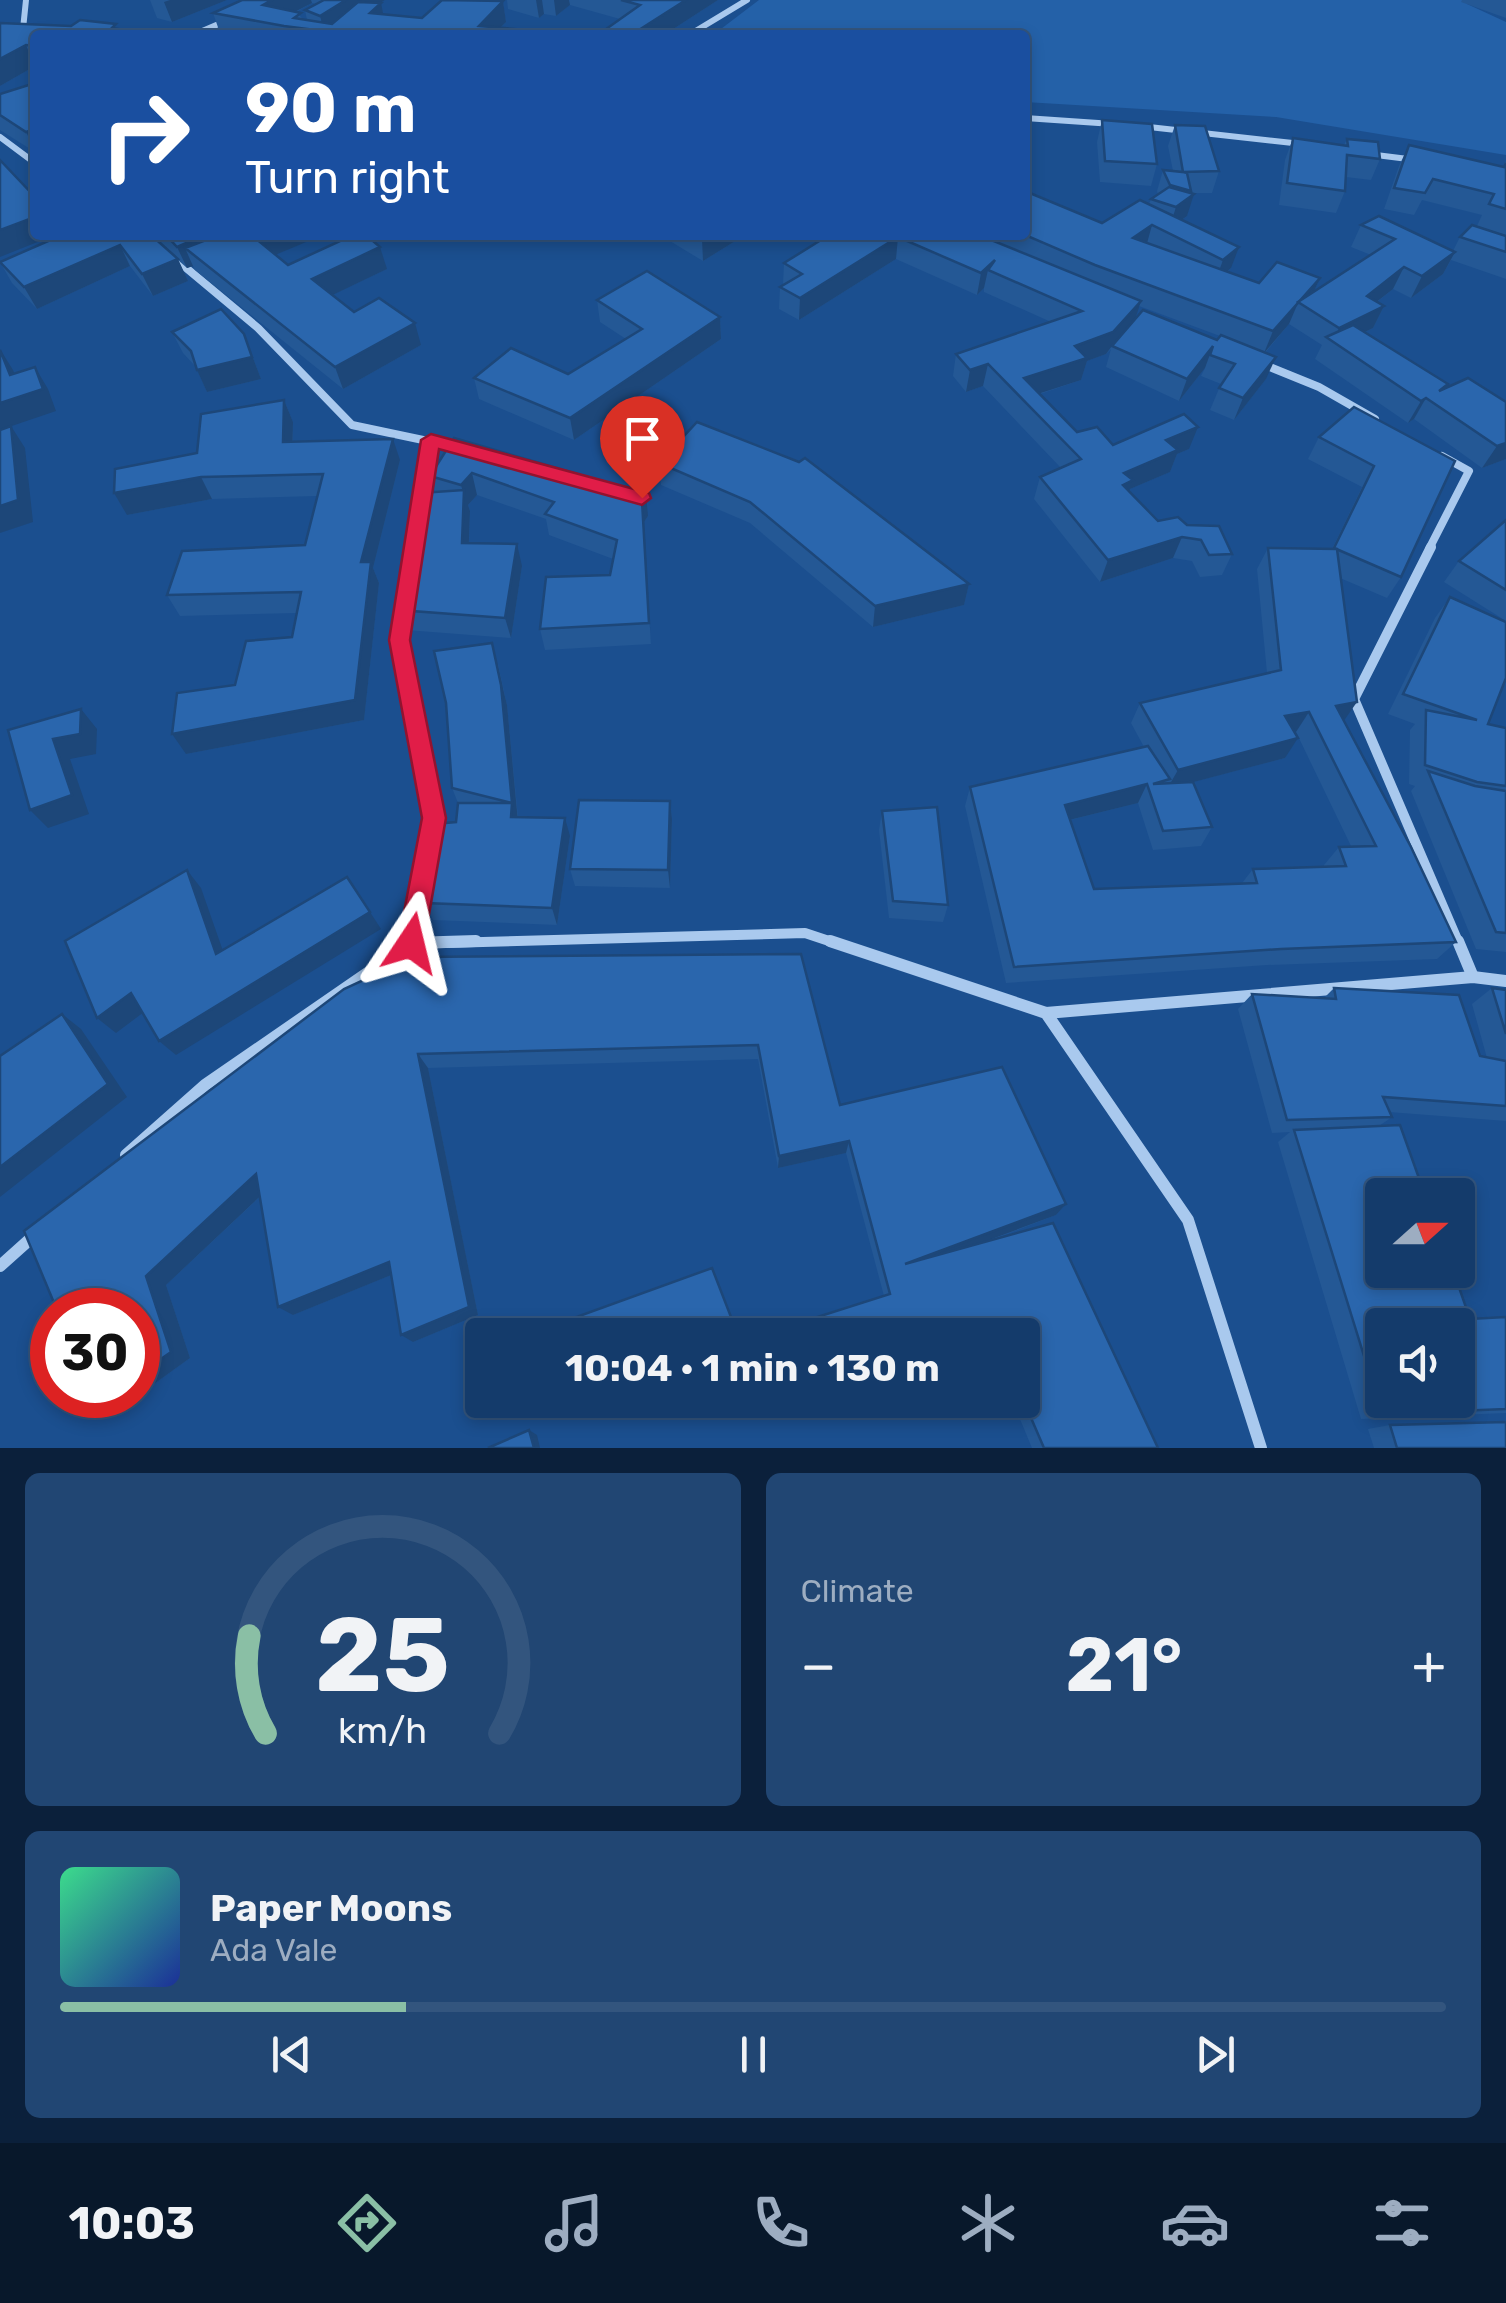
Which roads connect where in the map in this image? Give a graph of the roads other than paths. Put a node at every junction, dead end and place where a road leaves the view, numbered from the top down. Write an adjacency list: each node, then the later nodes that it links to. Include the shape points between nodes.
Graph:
1 (26, 0): 5 (street)
2 (746, 0): 8 (street)
3 (242, 14): 7 (street)
4 (12, 30): 5 (street)
5 (23, 30): 6 (street)
6 (30, 30)
7 (205, 30)
8 (697, 30)
9 (1030, 118): 11 (street)
10 (0, 137): 13 (street)
11 (1317, 146)
12 (1355, 152): 14 (street)
13 (30, 159)
14 (1430, 162)
15 (163, 248): 18 (street, via 258,328 352,425)
16 (1246, 357): 17 (street)
17 (1386, 424)
18 (431, 440): 19 (street); 21 (street)
19 (469, 451)
20 (1436, 452): 24 (street, via 1469,471 1354,698)
21 (418, 517)
22 (407, 589): 23 (street, via 400,640 434,818)
23 (411, 943): 26 (street, via 805,932); 27 (street, via 205,1085)
24 (1474, 977): 25 (street); 26 (street)
25 (1506, 981)
26 (1046, 1014): 30 (street, via 1188,1220)
27 (117, 1163)
28 (44, 1228): 29 (street)
29 (0, 1266)
30 (1261, 1448)

